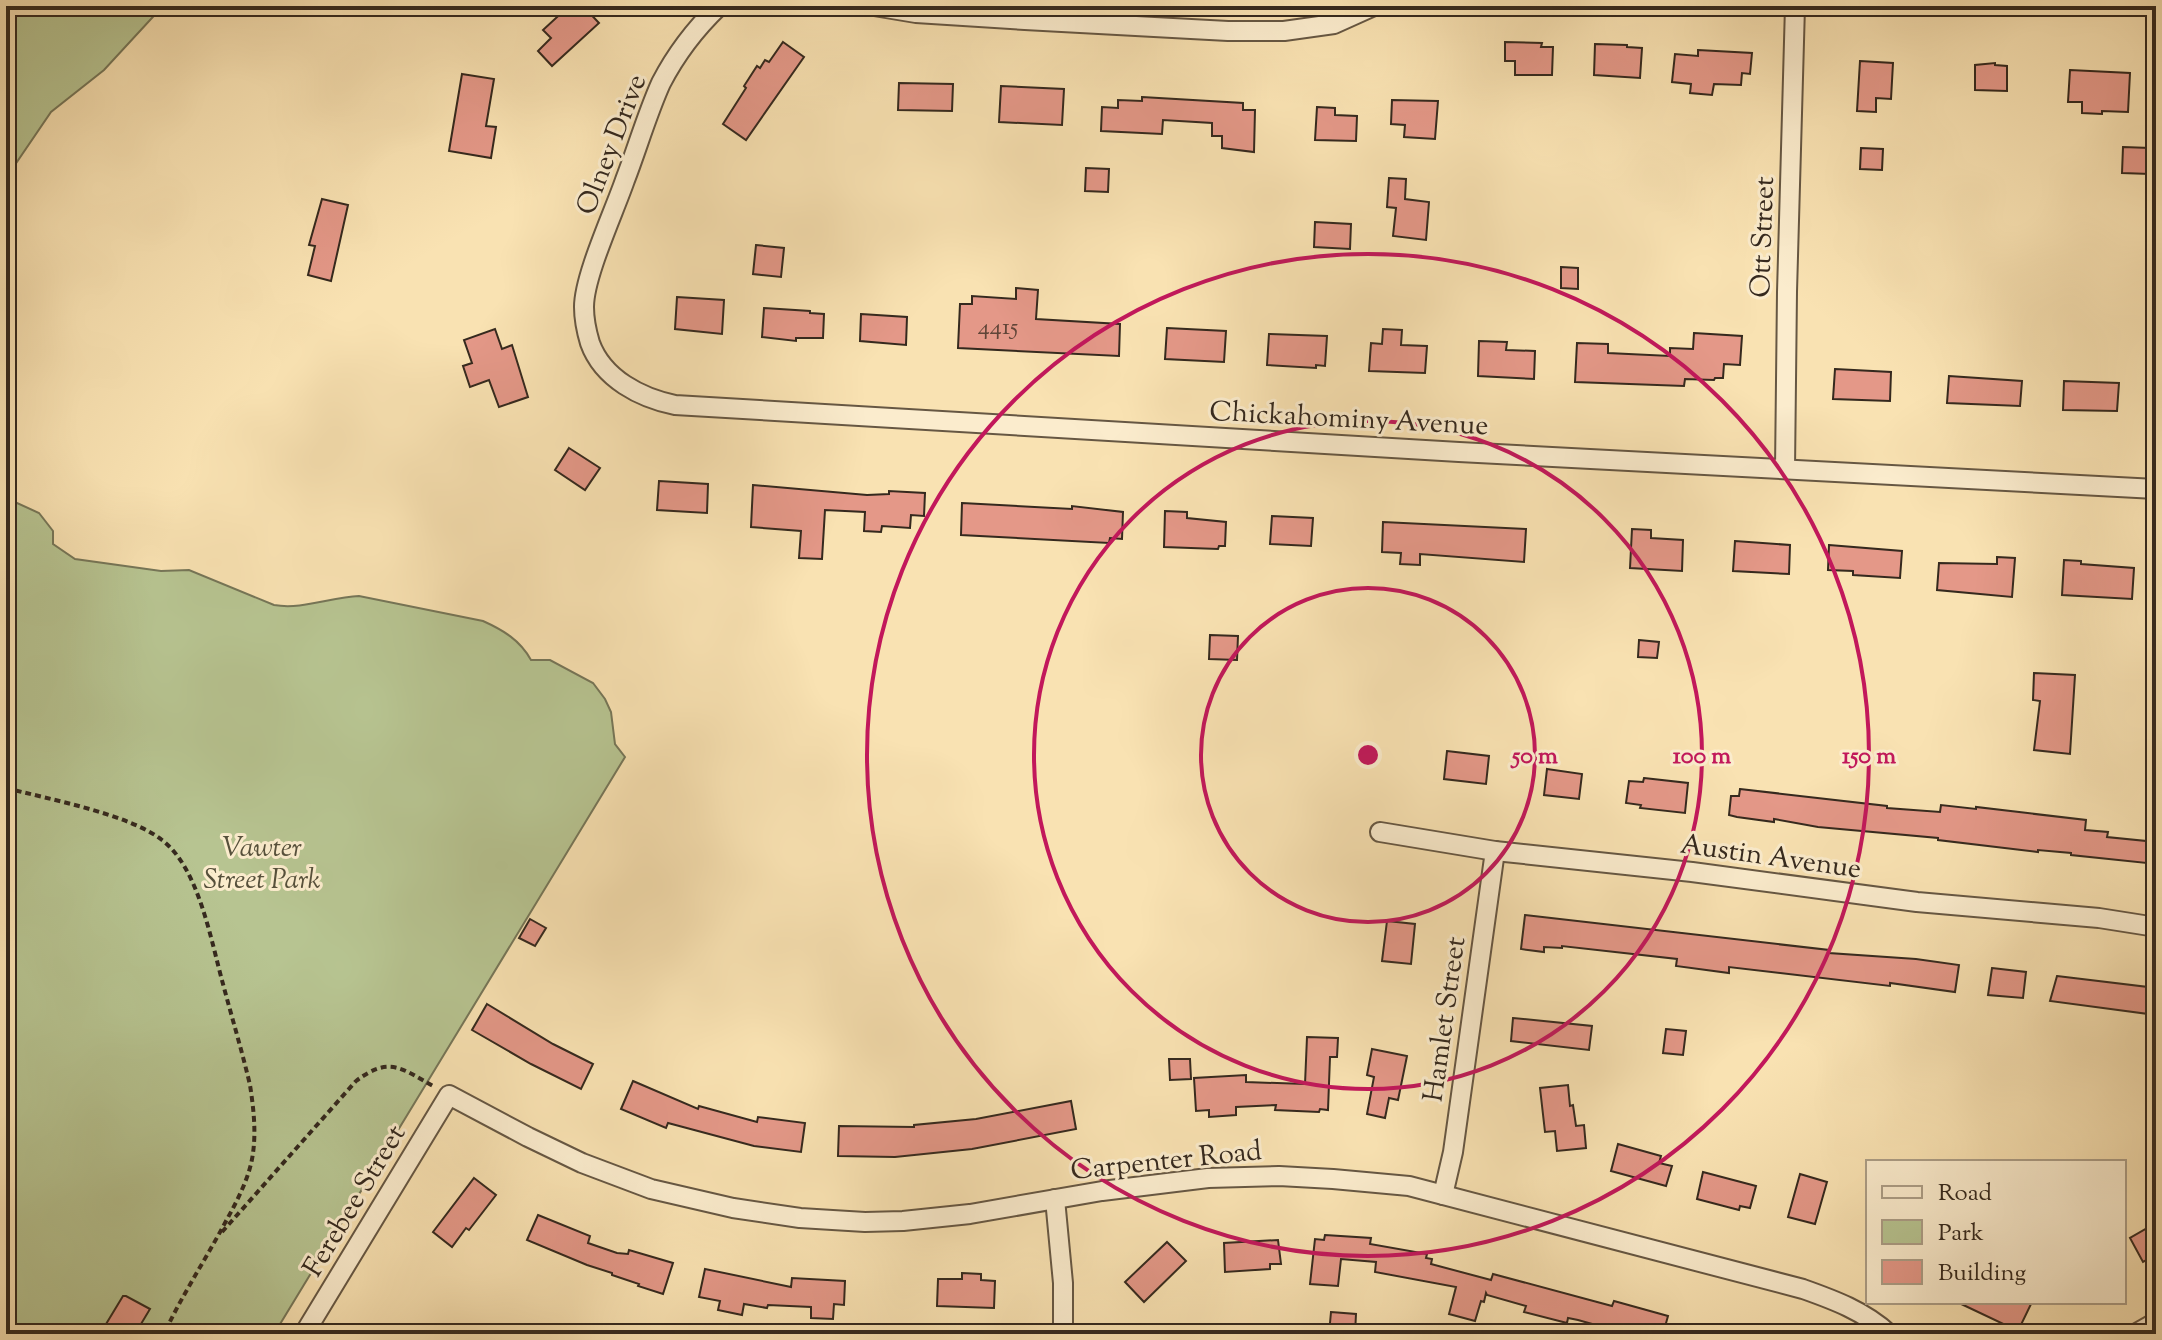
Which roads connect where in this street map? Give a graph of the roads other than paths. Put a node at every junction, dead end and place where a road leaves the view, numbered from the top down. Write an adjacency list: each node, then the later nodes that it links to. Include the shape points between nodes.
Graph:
1 (719, 6): 5 (street, Olney Drive, via 682,48 661,84 595,263)
2 (874, 6): 3 (street, via 1040,21 1284,31 1334,24)
3 (1374, 6)
4 (1795, 6): 6 (street, Ott Street)
5 (586, 318): 6 (street, Chickahominy Avenue, via 598,359 615,378 635,392 675,405)
6 (1785, 469): 7 (street, Chickahominy Avenue)
7 (2156, 489)
8 (1380, 832): 9 (street, Austin Avenue)
9 (1495, 851): 10 (street, Austin Avenue); 12 (street, Hamlet Street)
10 (2156, 927)
11 (449, 1095): 13 (street, Carpenter Road, via 582,1163 651,1189 733,1208 800,1218 903,1221); 15 (street, Ferebee Street)
12 (1443, 1195): 13 (street, Carpenter Road, via 1409,1186 1279,1176 1208,1178); 17 (street, Carpenter Road, via 1803,1289 1839,1302)
13 (1055, 1199): 16 (street)
14 (2156, 1322): 18 (street)
15 (304, 1334)
16 (1063, 1334)
17 (1889, 1334)
18 (2135, 1334)

